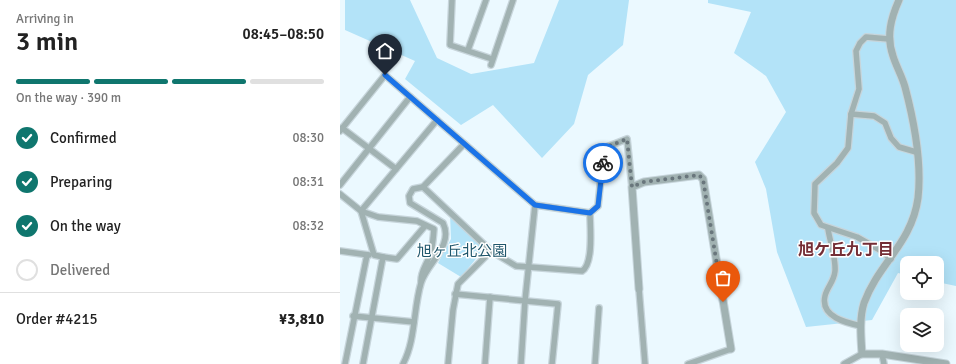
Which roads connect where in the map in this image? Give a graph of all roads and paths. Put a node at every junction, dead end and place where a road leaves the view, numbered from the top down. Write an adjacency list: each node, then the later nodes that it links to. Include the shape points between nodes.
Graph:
1 (452, 0): 6 (street, via 450,45)
2 (486, 0): 6 (street)
3 (513, 0): 6 (street, via 492,62)
4 (899, 0): 5 (street, via 891,18)
5 (889, 39): 8 (street, via 866,37 860,43 856,51 859,89); 13 (street, via 892,55 905,85)
6 (468, 50)
7 (410, 96): 9 (street); 10 (street, via 385,75); 12 (street)
8 (851, 114): 13 (street, via 874,116 885,123 891,138 899,147); 23 (street, via 848,148 816,184 814,214)
9 (437, 120): 11 (street); 14 (street)
10 (341, 129): 12 (street)
11 (464, 144): 16 (street); 19 (street)
12 (369, 149): 14 (street); 15 (street)
13 (916, 152): 29 (street, via 918,198 913,221)
14 (396, 169): 20 (street)
15 (340, 185)
16 (423, 187): 25 (street); 31 (street, via 413,189 408,196 410,203 443,223 445,237 441,251)
17 (632, 187): 21 (street, via 627,139 604,148 598,206); 32 (street); 41 (street, via 644,182 699,175 703,179)
18 (340, 194): 20 (street)
19 (535, 205): 21 (street); 30 (street)
20 (361, 211): 22 (street, via 378,217 417,220); 27 (street)
21 (590, 213): 30 (street, via 590,256 586,269 582,271)
22 (425, 226): 28 (street, via 397,259); 31 (street, via 434,229 434,235 429,259 421,274)
23 (828, 229): 29 (street, via 857,237); 40 (street, via 835,269 833,282 824,297 825,304 828,311 841,322)
24 (340, 251): 26 (street)
25 (492, 251): 30 (street, via 510,264); 33 (street, via 463,278)
26 (367, 255): 27 (street); 37 (street)
27 (374, 255): 28 (street)
28 (383, 257): 38 (street)
29 (891, 259): 40 (street, via 864,304)
30 (529, 268): 35 (street)
31 (421, 282): 39 (street)
32 (640, 289): 52 (street)
33 (455, 294): 34 (street); 47 (street)
34 (490, 297): 35 (street); 48 (street)
35 (525, 301): 49 (street); 50 (street, via 558,304)
36 (599, 308): 51 (street)
37 (353, 316): 38 (street); 44 (street)
38 (372, 319): 39 (street); 45 (street)
39 (414, 322): 46 (street, via 410,351)
40 (861, 326): 42 (street)
41 (731, 349): 53 (street)
42 (862, 354): 43 (street); 54 (street)
43 (882, 354): 55 (street); 56 (street)
44 (345, 364)
45 (363, 364)
46 (403, 364)
47 (448, 364)
48 (485, 364)
49 (521, 364)
50 (552, 364)
51 (595, 364)
52 (645, 364)
53 (688, 364)
54 (844, 364)
55 (884, 364)
56 (946, 364)

